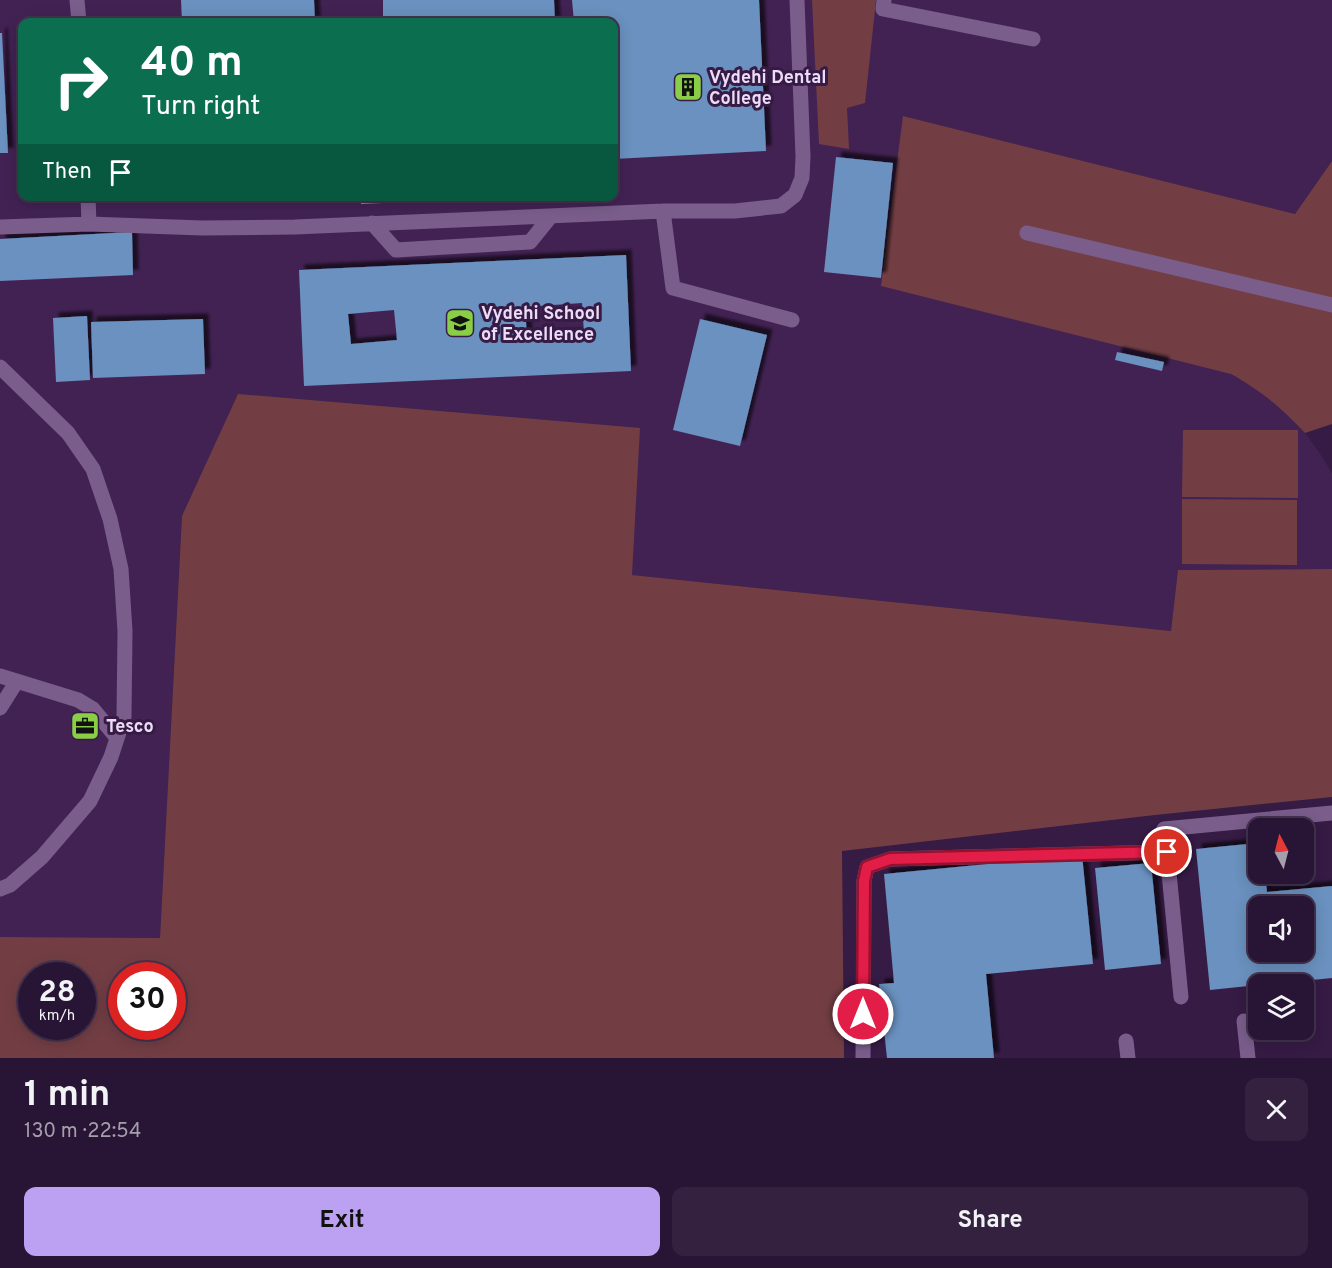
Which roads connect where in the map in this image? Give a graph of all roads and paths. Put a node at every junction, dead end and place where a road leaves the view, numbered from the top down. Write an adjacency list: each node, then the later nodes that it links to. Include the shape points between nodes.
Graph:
1 (77, 0): 4 (street)
2 (797, 0): 7 (street, via 803,157 802,178 795,195 781,206 735,211)
3 (884, 0): 5 (street, via 883,9)
4 (79, 18)
5 (1033, 39)
6 (88, 201): 9 (street)
7 (663, 211): 8 (street); 14 (street, via 673,288)
8 (550, 216): 10 (street); 10 (street, via 530,242 396,250)
9 (89, 224): 10 (street, via 202,228); 11 (street)
10 (372, 224)
11 (0, 227)
12 (1027, 233): 13 (street)
13 (1332, 305)
14 (792, 320)
15 (0, 367): 19 (street, via 68,433 93,469 110,519 121,569 125,632 124,717)
16 (0, 676): 17 (street)
17 (17, 681): 18 (street); 19 (street, via 78,700 93,709)
18 (0, 708)
19 (117, 738): 22 (street, via 90,801 42,857)
20 (1332, 813): 21 (street, via 1164,828)
21 (1167, 852): 23 (street); 26 (street, via 890,859 867,867)
22 (0, 889)
23 (1181, 997)
24 (1244, 1021): 28 (street)
25 (1126, 1041): 27 (street)
26 (863, 1058)
27 (1128, 1058)
28 (1248, 1058)

